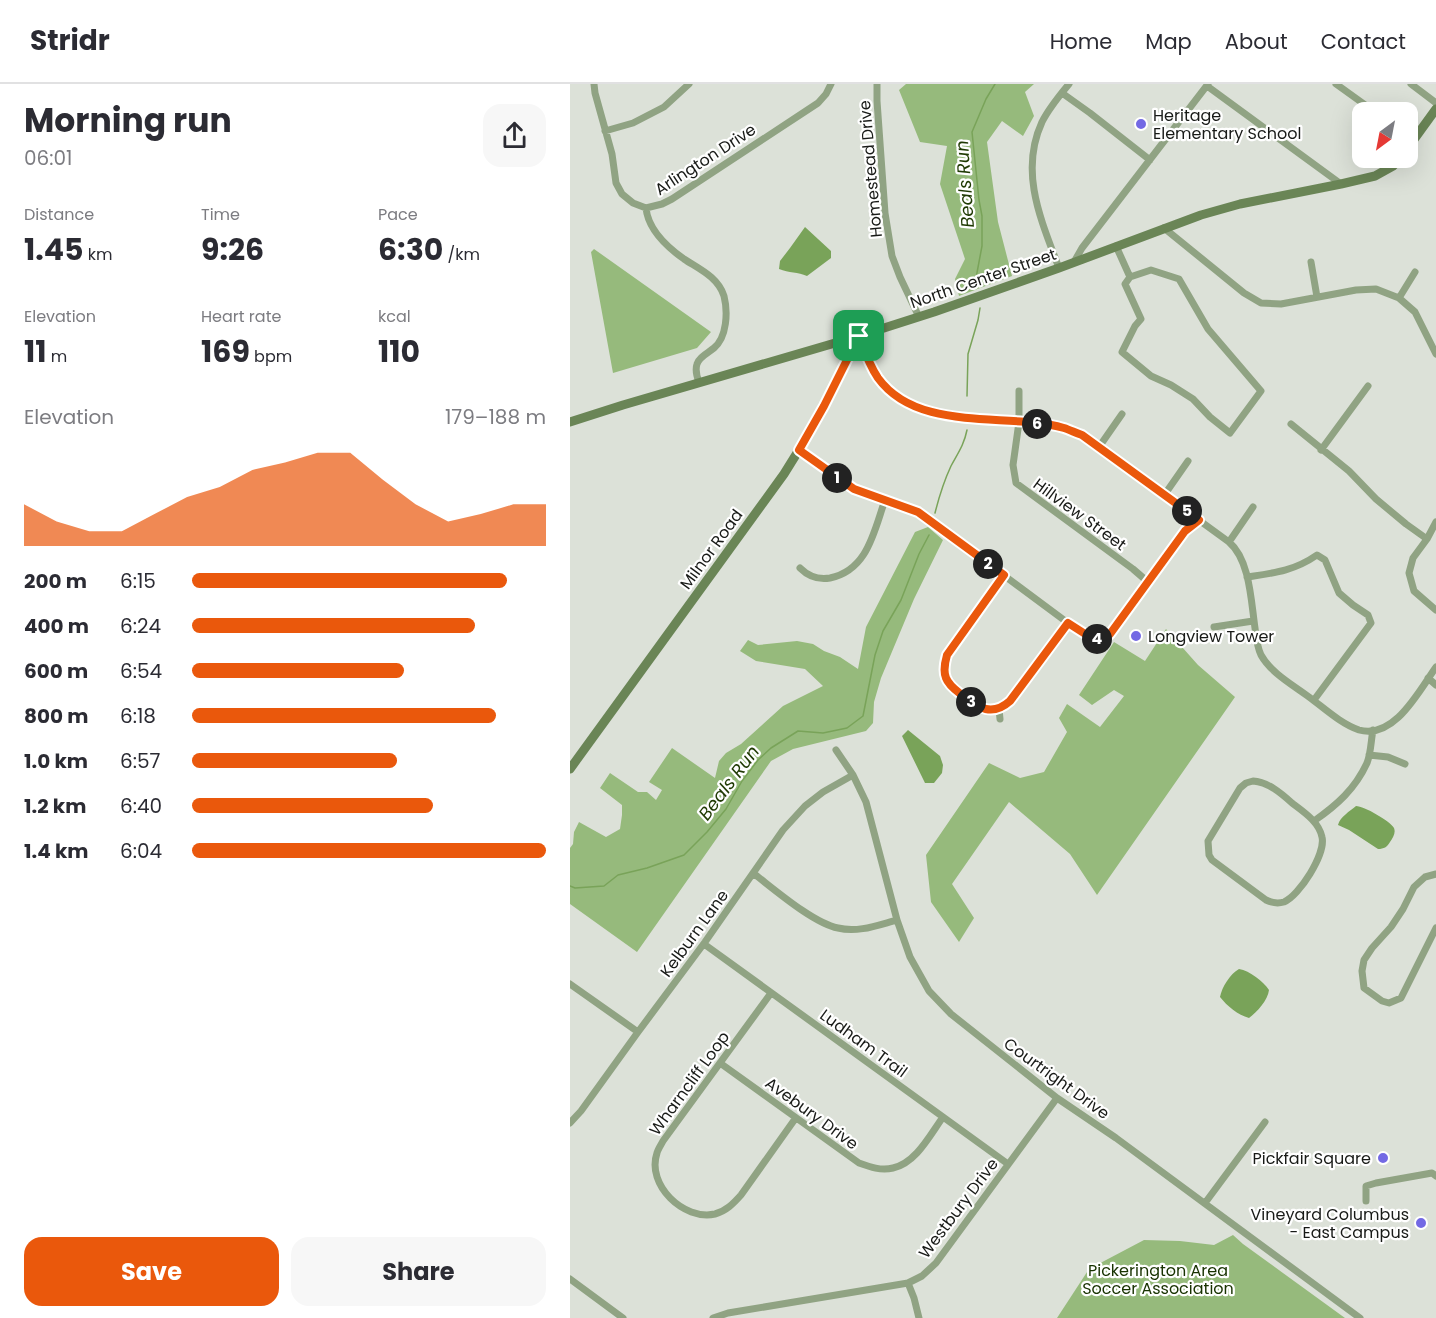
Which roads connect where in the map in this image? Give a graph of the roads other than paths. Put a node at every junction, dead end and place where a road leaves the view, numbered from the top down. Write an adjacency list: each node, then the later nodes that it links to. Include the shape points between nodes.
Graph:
1 (594, 84): 14 (street, Arlington Drive)
2 (689, 84): 14 (street, via 664,107 633,123)
3 (831, 84): 18 (street, Arlington Drive, via 818,103 672,199)
4 (877, 84): 28 (street, Homestead Drive, via 889,239 896,268)
5 (1069, 84): 9 (street)
6 (1336, 84): 10 (street)
7 (1411, 84): 11 (street)
8 (1207, 85): 15 (street); 17 (street)
9 (1062, 93): 15 (street); 23 (street, via 1036,136 1031,172 1033,190)
10 (1361, 102)
11 (1436, 103)
12 (1436, 109): 13 (main road)
13 (1418, 130)
14 (605, 131): 18 (street, Arlington Drive, via 618,189 633,203)
15 (1150, 160): 21 (street)
16 (1389, 168): 17 (main road, North Center Street, via 1375,176)
17 (1341, 184): 19 (main road, North Center Street, via 1223,208)
18 (646, 208): 31 (street, via 658,235 681,257 707,273 724,298 725,329 719,344 697,363)
19 (1164, 228): 20 (main road, North Center Street); 26 (street, via 1261,303 1281,304)
20 (1116, 246): 21 (main road, North Center Street); 25 (street)
21 (1074, 262): 23 (main road, North Center Street)
22 (1311, 262): 26 (street)
23 (1059, 268): 28 (main road, North Center Street)
24 (1415, 272): 27 (street)
25 (1130, 277): 25 (street, via 1125,284 1141,319 1122,352 1151,376 1193,399 1230,433 1261,391 1208,329 1179,279 1151,270)
26 (1317, 297): 27 (street, via 1376,289)
27 (1399, 298): 30 (street, via 1415,312)
28 (919, 317): 29 (main road, North Center Street)
29 (859, 336): 31 (main road, North Center Street); 36 (street, via 878,378 904,402 938,413); 39 (main road, Milnor Road)
30 (1435, 351)
31 (699, 382): 35 (main road, North Center Street)
32 (1368, 386): 40 (street)
33 (1019, 391): 36 (street)
34 (1122, 414): 38 (street)
35 (570, 422)
36 (1019, 422): 38 (street, via 1064,428); 52 (street, Hillview Street, via 1013,465 1016,483)
37 (1291, 424): 40 (street)
38 (1099, 447): 42 (street)
39 (799, 450): 43 (street, via 844,483); 69 (main road, Milnor Road)
40 (1321, 450): 47 (street)
41 (1188, 461): 42 (street)
42 (1165, 494): 45 (street)
43 (885, 500): 49 (street, via 869,546 854,567 822,579); 50 (street, via 928,519)
44 (1253, 507): 48 (street)
45 (1199, 520): 48 (street); 52 (street, via 1185,531)
46 (1436, 522): 47 (street)
47 (1427, 539): 53 (street, via 1413,558 1409,573 1414,591)
48 (1229, 542): 51 (street, via 1237,548)
49 (800, 568)
50 (1004, 575): 55 (street); 58 (street, via 947,655)
51 (1247, 577): 54 (street); 62 (street, via 1303,565 1317,555 1326,560 1339,592 1368,615 1371,623)
52 (1148, 582): 55 (street, via 1103,640 1093,639)
53 (1436, 610)
54 (1254, 621): 56 (street); 62 (street, via 1261,655 1272,669)
55 (1068, 623): 63 (street, via 1010,701)
56 (1214, 627)
57 (1436, 667): 60 (street)
58 (944, 672): 59 (street); 63 (street, via 951,687 976,706)
59 (936, 673)
60 (1428, 678): 61 (street); 65 (street, via 1393,723)
61 (1436, 685)
62 (1314, 700): 65 (street, via 1344,723 1360,730)
63 (999, 709): 64 (street)
64 (1000, 719)
65 (1373, 730): 67 (street)
66 (836, 750): 70 (street, Courtright Drive)
67 (1369, 755): 68 (street); 71 (street, via 1345,797)
68 (1405, 764)
69 (570, 769)
70 (853, 775): 72 (street, Kelburn Lane, via 805,806); 74 (street, Courtright Drive, via 866,802)
71 (1314, 821): 71 (street, via 1265,783 1253,781 1240,788 1213,832 1208,841 1209,855 1266,900 1282,903 1293,896 1318,860 1322,838)
72 (753, 873): 74 (street, via 825,924 854,929); 76 (street, Kelburn Lane)
73 (1436, 874): 75 (street, via 1425,877 1414,887 1391,927 1364,960 1364,988 1389,1003 1401,998)
74 (897, 920): 81 (street, Courtright Drive, via 910,957 929,991 951,1014)
75 (1436, 928)
76 (704, 944): 78 (street, Ludham Trail); 79 (street, Kelburn Lane)
77 (570, 984): 79 (street)
78 (771, 993): 80 (street, Wharncliff Loop); 82 (street, Ludham Trail)
79 (638, 1032): 85 (street, Kelburn Lane)
80 (720, 1064): 83 (street, Avebury Drive); 83 (street, Wharncliff Loop, via 656,1154 655,1170 661,1188 672,1200 687,1211 704,1215 731,1207)
81 (1057, 1098): 86 (street, Westbury Drive); 89 (street, Courtright Drive)
82 (943, 1117): 83 (street, Avebury Drive, via 910,1160 893,1168 876,1169 859,1163); 86 (street, Ludham Trail)
83 (795, 1119)
84 (1265, 1122): 89 (street)
85 (570, 1123)
86 (1008, 1164): 91 (street, Westbury Drive, via 936,1263)
87 (1436, 1176): 88 (street, via 1432,1173 1366,1186)
88 (1366, 1201)
89 (1205, 1203): 95 (street, Courtright Drive)
90 (570, 1279): 92 (street)
91 (908, 1283): 93 (street, Westbury Drive); 94 (street)
92 (623, 1318)
93 (713, 1318)
94 (919, 1318)
95 (1360, 1318)

